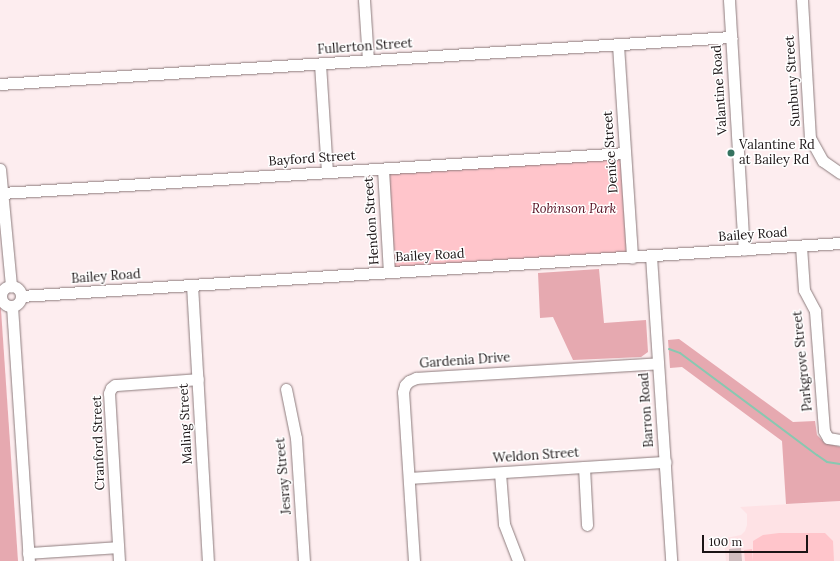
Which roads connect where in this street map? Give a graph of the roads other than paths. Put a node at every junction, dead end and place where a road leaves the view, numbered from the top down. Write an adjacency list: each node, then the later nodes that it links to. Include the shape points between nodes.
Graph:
1 (364, 0): 6 (street)
2 (728, 0): 4 (street, Valantine Road)
3 (802, 0): 13 (street, Sunbury Street, via 810,138 823,161)
4 (731, 38): 5 (street, Fullerton Street); 17 (street, Valantine Road)
5 (618, 45): 6 (street, Fullerton Street); 9 (street, Denice Street)
6 (368, 61): 7 (street, Fullerton Street)
7 (320, 64): 8 (street, Fullerton Street); 12 (street)
8 (0, 84)
9 (625, 153): 11 (street, Bayford Street); 19 (street, Denice Street)
10 (0, 169): 14 (street)
11 (383, 169): 12 (street, Bayford Street); 20 (street, Hendon Street)
12 (327, 172): 14 (street, Bayford Street)
13 (840, 173)
14 (2, 193): 22 (street)
15 (840, 243): 16 (street, Bailey Road)
16 (801, 246): 17 (street, Bailey Road); 28 (street, Parkgrove Street, via 804,290 814,311 824,431 828,438)
17 (744, 250): 18 (street, Bailey Road)
18 (651, 256): 19 (street, Bailey Road); 25 (street, Barron Road)
19 (632, 258): 20 (street, Bailey Road)
20 (389, 272): 21 (street, Bailey Road)
21 (192, 285): 23 (street, Bailey Road); 26 (street, Maling Street)
22 (11, 286): 23 (street, via 18,288); 24 (street, via 5,288 2,297 5,303)
23 (21, 296): 24 (street, via 18,303)
24 (12, 306): 35 (street)
25 (658, 363): 29 (street, Barron Road); 32 (street, Gardenia Drive, via 416,378 405,385 403,392)
26 (198, 379): 34 (street, Cranford Street, via 115,385 111,388 109,405); 37 (street, Maling Street)
27 (286, 389): 38 (street, Jesray Street, via 296,438)
28 (840, 440)
29 (664, 462): 30 (street, Weldon Street); 41 (street, Barron Road)
30 (584, 467): 31 (street, Weldon Street); 33 (street)
31 (500, 473): 32 (street, Weldon Street); 40 (street, via 504,524)
32 (410, 478): 39 (street, Gardenia Drive)
33 (587, 525)
34 (118, 547): 35 (street); 36 (street, Cranford Street)
35 (29, 557)
36 (119, 561)
37 (208, 561)
38 (304, 561)
39 (414, 561)
40 (518, 561)
41 (672, 561)

